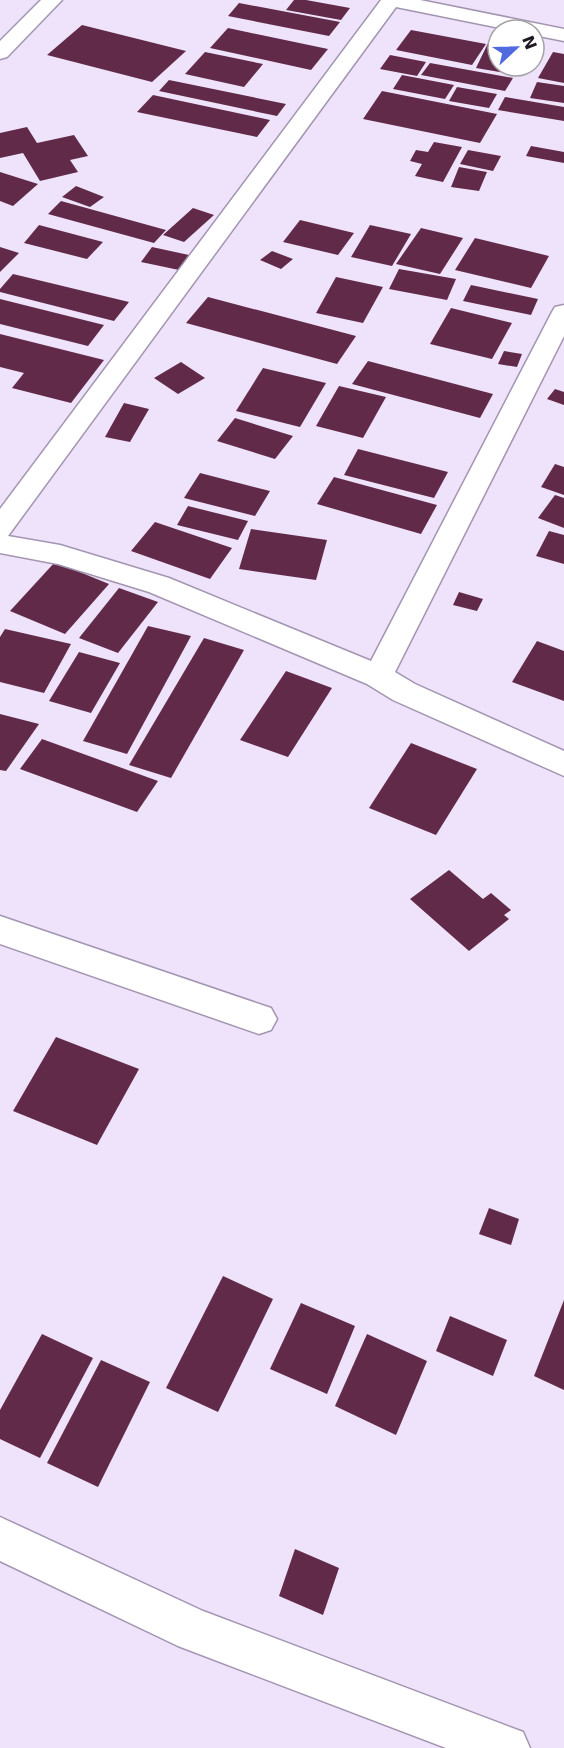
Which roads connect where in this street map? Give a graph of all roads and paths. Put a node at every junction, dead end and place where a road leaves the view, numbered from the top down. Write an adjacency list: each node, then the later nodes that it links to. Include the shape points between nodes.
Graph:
1 (52, 0): 4 (street)
2 (391, 0): 3 (street); 6 (street)
3 (564, 35)
4 (0, 53)
5 (564, 312): 8 (street)
6 (0, 529)
7 (0, 544): 8 (street, via 60,555 159,585)
8 (378, 676): 9 (street, via 404,692)
9 (564, 764)
10 (0, 930): 11 (street)
11 (259, 1018)
12 (0, 1539): 13 (street, via 194,1630)
13 (507, 1748)

